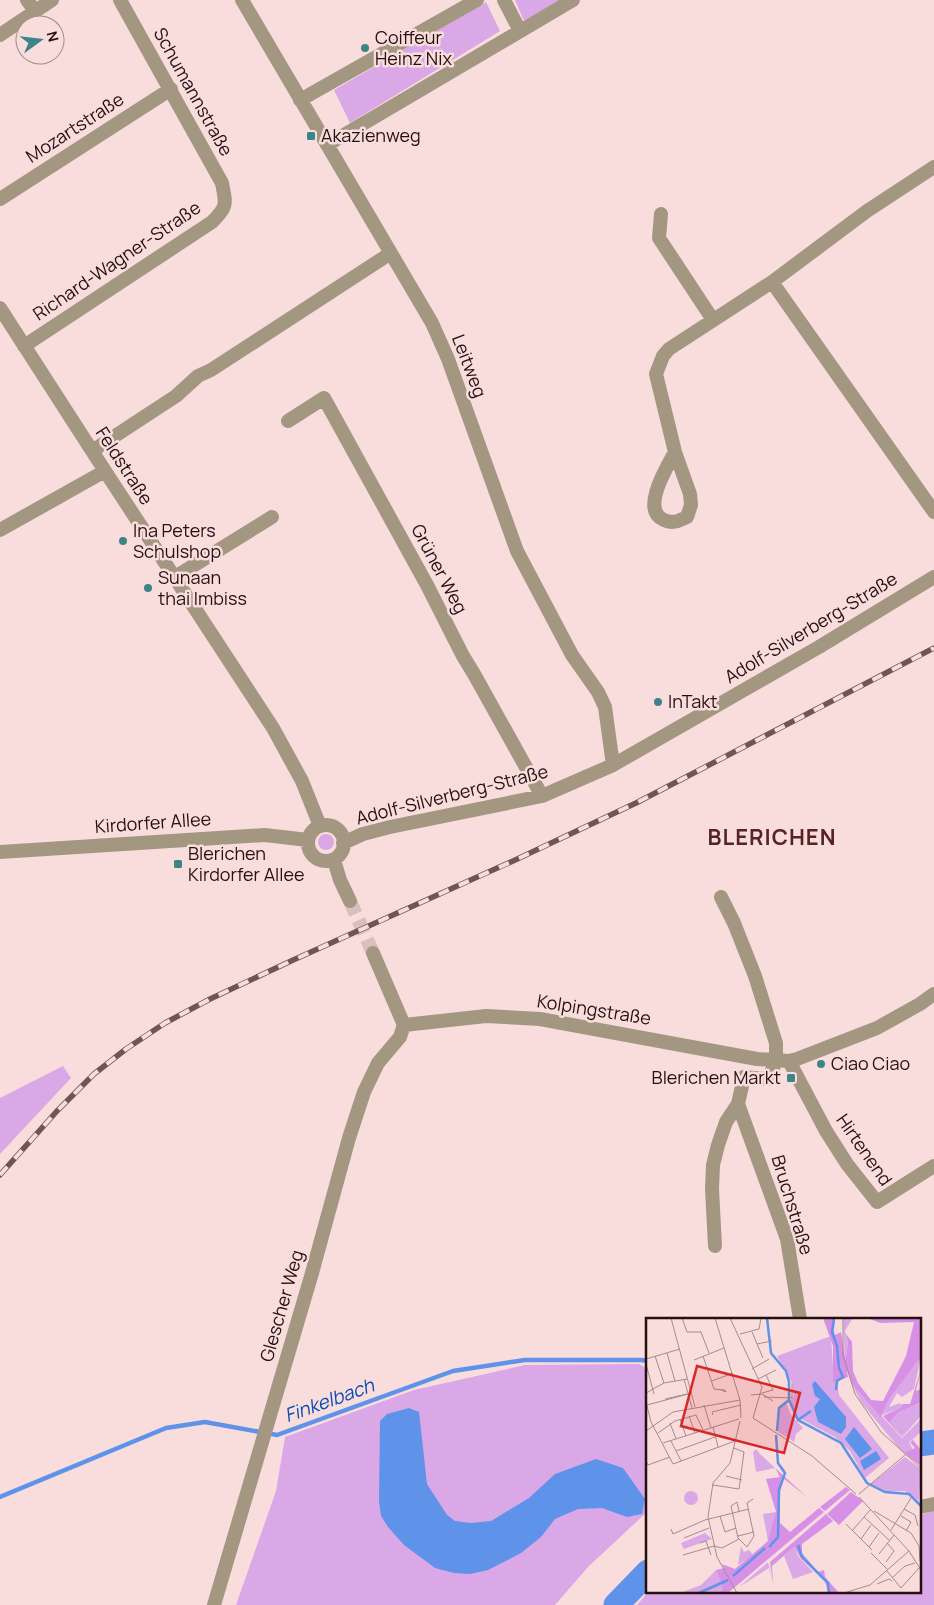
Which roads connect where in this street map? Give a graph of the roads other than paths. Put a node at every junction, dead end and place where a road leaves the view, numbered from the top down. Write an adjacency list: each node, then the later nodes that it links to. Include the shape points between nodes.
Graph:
1 (52, 0): 7 (street)
2 (120, 0): 10 (street, Schumannstraße)
3 (242, 0): 11 (street, Leitweg)
4 (477, 0): 11 (street)
5 (504, 0): 8 (street)
6 (573, 0): 8 (street)
7 (31, 6): 9 (street)
8 (520, 32): 12 (street)
9 (0, 34)
10 (170, 89): 14 (street, Mozartstraße); 15 (street, Schumannstraße, via 222,183)
11 (300, 100): 12 (street, Leitweg)
12 (327, 145): 17 (street, Leitweg)
13 (934, 166): 18 (street)
14 (0, 200)
15 (226, 204): 21 (street, Richard-Wagner-Straße, via 212,222)
16 (661, 214): 20 (street, via 659,238)
17 (391, 253): 23 (street, via 198,376 176,396); 31 (street, Leitweg, via 432,323 448,359 517,551 572,655 605,707)
18 (772, 282): 20 (street); 26 (street)
19 (0, 308): 21 (street, Feldstraße)
20 (714, 320): 24 (street, via 669,349 662,356 656,374)
21 (24, 346): 23 (street, Feldstraße)
22 (288, 421): 32 (street, Grüner Weg, via 324,398)
23 (92, 451): 25 (street, Feldstraße)
24 (675, 452)
25 (105, 472): 28 (street); 29 (street, Feldstraße)
26 (934, 512)
27 (272, 517): 29 (street)
28 (0, 530)
29 (175, 577): 33 (street, Feldstraße, via 273,728 302,782)
30 (934, 577): 31 (street, Adolf-Silverberg-Straße)
31 (613, 765): 32 (street, Adolf-Silverberg-Straße)
32 (542, 796): 35 (street, Adolf-Silverberg-Straße, via 390,827)
33 (320, 826): 34 (street); 35 (street, via 335,828)
34 (308, 840): 36 (street, Kirdorfer Allee, via 265,835); 37 (street, via 313,857 324,862)
35 (344, 842): 37 (street)
36 (0, 852)
37 (334, 860): 39 (street)
38 (721, 897): 43 (street, via 755,976)
39 (350, 901)
40 (372, 953): 42 (street)
41 (934, 994): 43 (street, Kolpingstraße, via 876,1028)
42 (404, 1025): 43 (street, Kolpingstraße, via 486,1016 540,1019); 48 (street, Glescher Weg, via 400,1037 378,1063 364,1092)
43 (783, 1061): 44 (street, via 768,1079 744,1077); 45 (street, Hirtenend, via 847,1164 877,1202)
44 (738, 1104): 46 (street, via 726,1122 713,1165); 47 (street, Bruchstraße, via 787,1239)
45 (934, 1166)
46 (715, 1246)
47 (800, 1318)
48 (214, 1605)

